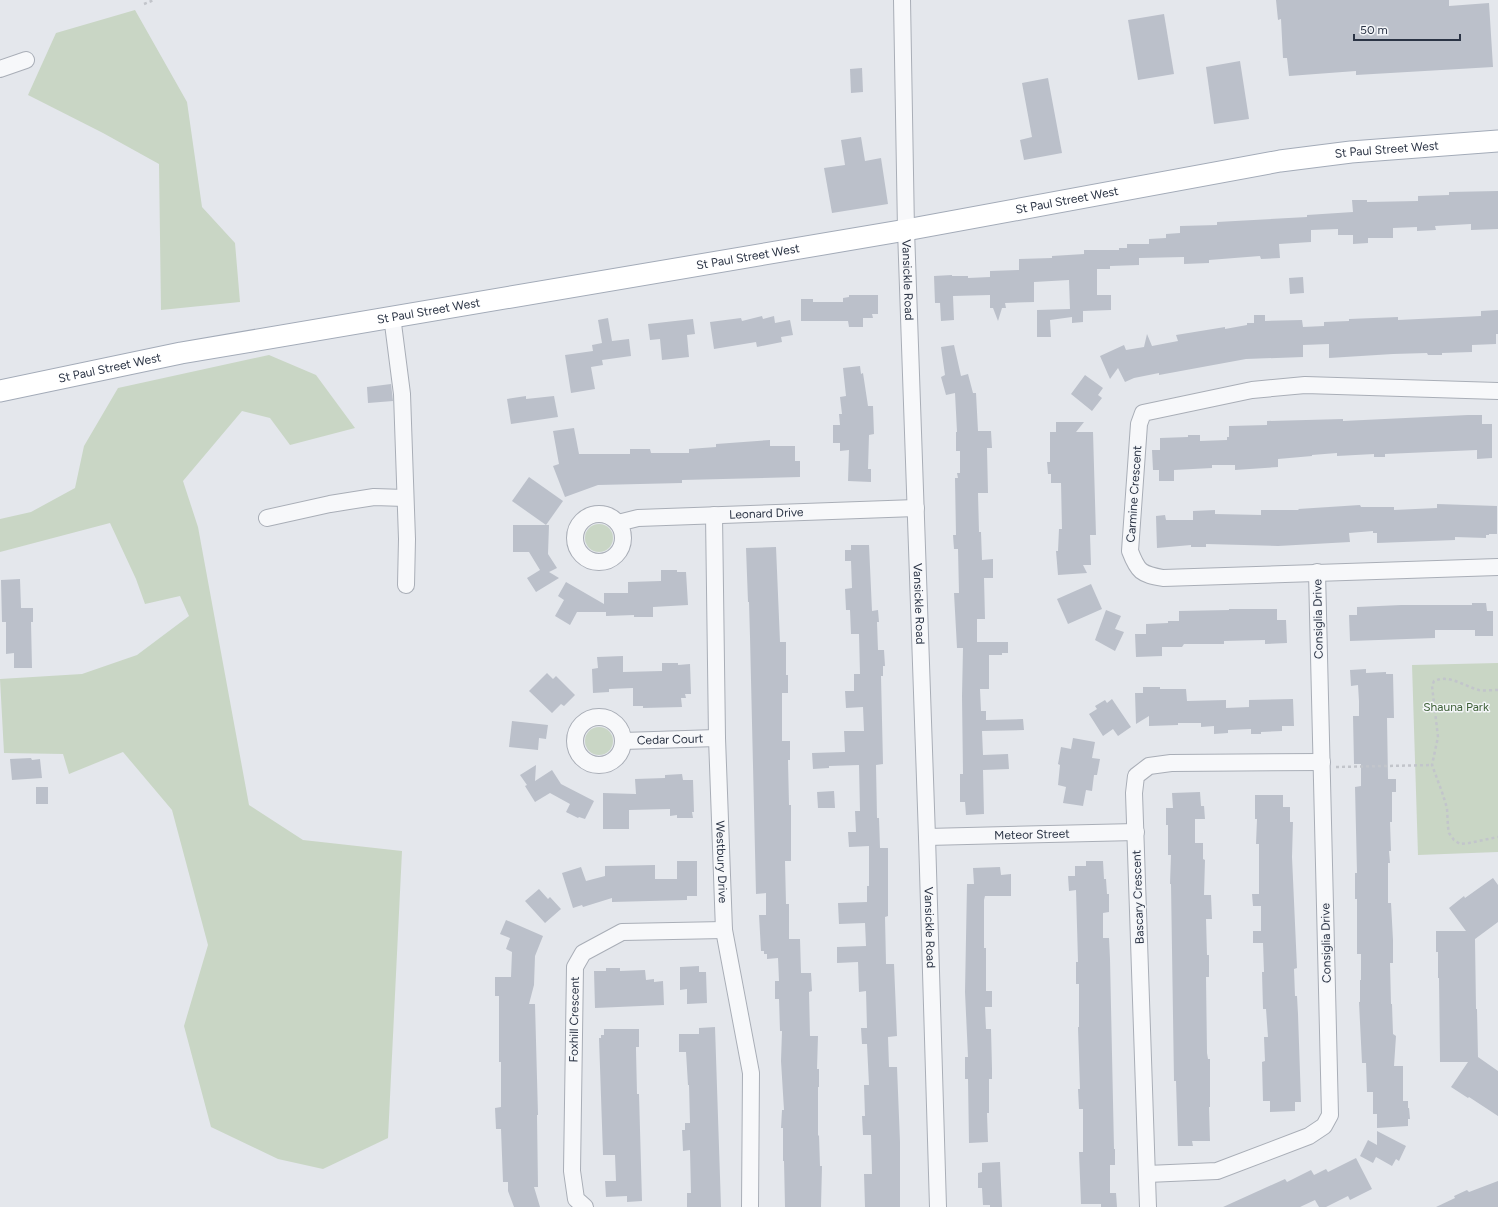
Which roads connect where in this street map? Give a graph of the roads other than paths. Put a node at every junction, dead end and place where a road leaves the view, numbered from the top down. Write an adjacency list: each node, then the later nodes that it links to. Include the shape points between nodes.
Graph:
1 (902, 0): 5 (street, Vansickle Road)
2 (26, 60): 3 (street)
3 (0, 69)
4 (1498, 141): 5 (main road, St Paul Street West, via 1351,152 1280,161)
5 (906, 230): 6 (main road, St Paul Street West); 10 (street, Vansickle Road)
6 (392, 316): 7 (main road, St Paul Street West, via 181,353); 9 (street, via 402,394)
7 (0, 391)
8 (1498, 391): 15 (street, Carmine Crescent, via 1305,385 1252,390 1143,413 1139,424 1130,551 1136,566 1148,575 1163,578)
9 (405, 498): 12 (street, via 374,497); 16 (street)
10 (916, 508): 11 (street, Leonard Drive); 21 (street, Vansickle Road)
11 (714, 515): 13 (street, Leonard Drive, via 638,518); 17 (street, Westbury Drive)
12 (267, 518)
13 (618, 523)
14 (1498, 567): 15 (street, Carmine Crescent)
15 (1317, 572): 19 (street, Consiglia Drive)
16 (406, 585)
17 (717, 738): 18 (street, Cedar Court); 22 (street, Westbury Drive)
18 (623, 741)
19 (1322, 765): 20 (street, Bascary Crescent, via 1171,763 1149,766 1136,776); 23 (street, Consiglia Drive, via 1330,1115 1324,1126 1309,1136 1217,1171)
20 (1136, 832): 21 (street, Meteor Street); 23 (street, Bascary Crescent)
21 (927, 837): 26 (street, Vansickle Road)
22 (724, 930): 24 (street, Foxhill Crescent, via 622,932 583,953 574,967 572,1171 576,1199); 25 (street, Westbury Drive, via 751,1073)
23 (1147, 1174): 27 (street, Bascary Crescent)
24 (585, 1207)
25 (750, 1207)
26 (938, 1207)
27 (1148, 1207)

